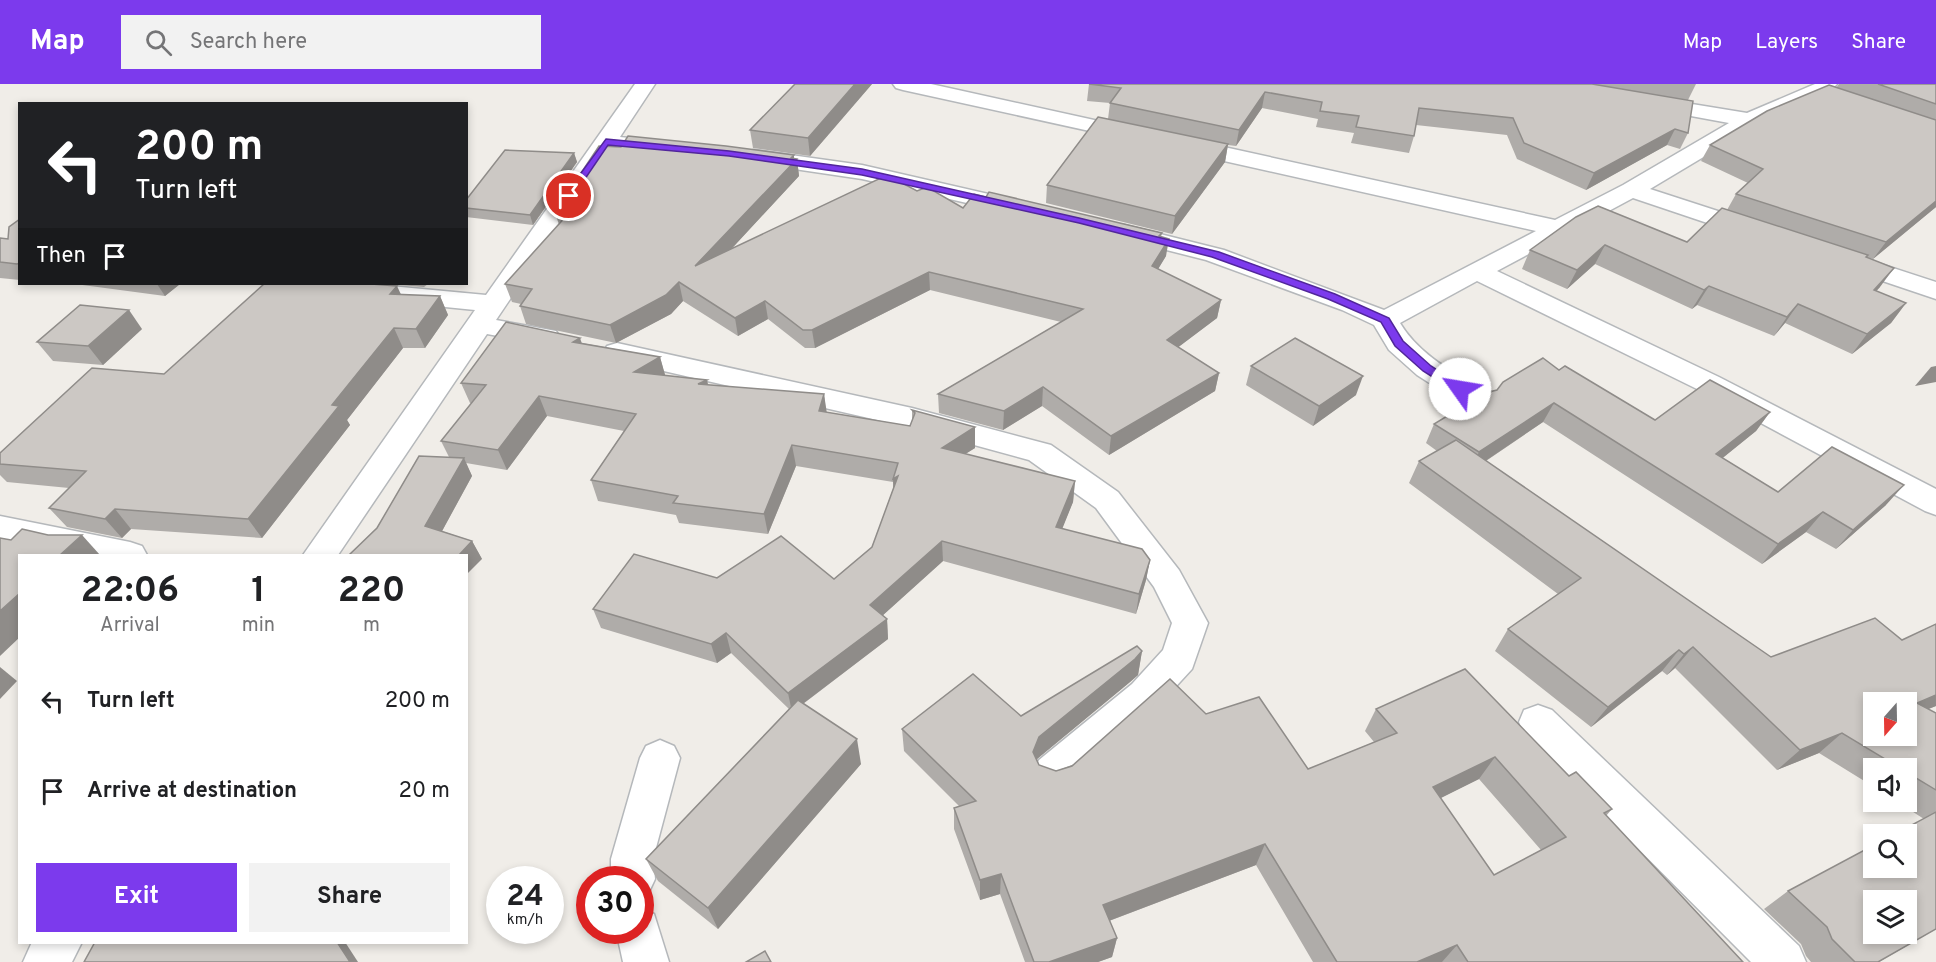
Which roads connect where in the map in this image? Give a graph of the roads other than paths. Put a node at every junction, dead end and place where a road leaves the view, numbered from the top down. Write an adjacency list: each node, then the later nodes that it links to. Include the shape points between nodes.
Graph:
1 (645, 84): 6 (street)
2 (903, 84): 12 (street)
3 (1828, 92): 5 (street)
4 (1633, 100): 5 (street)
5 (1749, 120): 9 (street)
6 (606, 142): 7 (street); 18 (street)
7 (695, 150)
8 (729, 154): 10 (street, via 862,172)
9 (1631, 190): 12 (street); 13 (street)
10 (1033, 210)
11 (1102, 226): 19 (street, via 1215,255)
12 (1557, 228): 15 (street)
13 (1777, 238)
14 (1822, 253): 17 (street)
15 (1478, 272): 19 (street); 21 (street, via 1788,423)
16 (302, 285): 18 (street)
17 (1936, 291)
18 (487, 314): 24 (street); 27 (street, via 585,345 912,417 1040,452 1107,500 1167,579 1190,623 1179,658 1145,695)
19 (1385, 320): 20 (street, via 1399,344 1427,369)
20 (1477, 400)
21 (1936, 503)
22 (0, 528): 23 (street)
23 (125, 554)
24 (321, 554)
25 (1538, 722): 33 (street)
26 (660, 758): 28 (street)
27 (1053, 773)
28 (632, 866)
29 (58, 944): 31 (street)
30 (642, 944): 32 (street)
31 (46, 962)
32 (646, 962)
33 (1783, 962)

